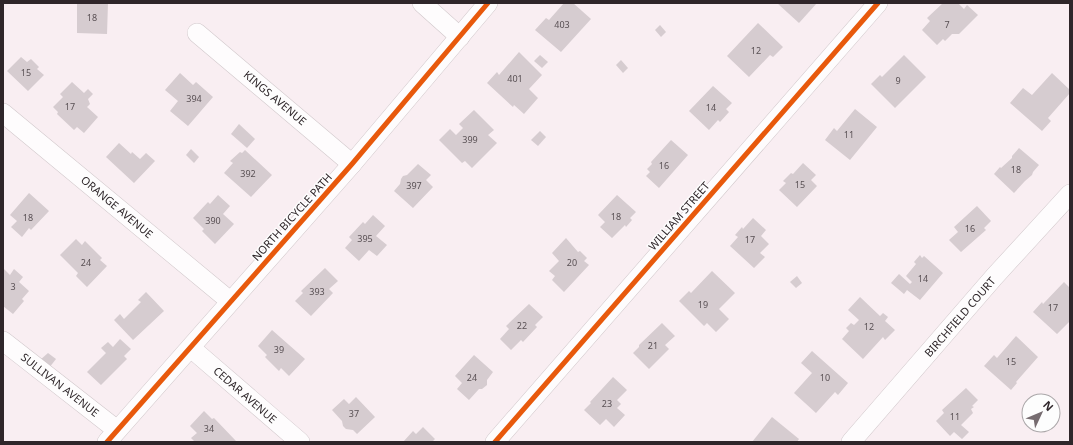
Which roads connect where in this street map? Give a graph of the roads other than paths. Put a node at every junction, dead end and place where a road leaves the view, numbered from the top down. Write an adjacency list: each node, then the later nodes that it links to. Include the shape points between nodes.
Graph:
1 (422, 3): 5 (street)
2 (488, 3): 5 (street, NORTH BICYCLE PATH)
3 (878, 3): 14 (street, WILLIAM STREET)
4 (197, 33): 7 (street, KINGS AVENUE)
5 (460, 37): 7 (street, NORTH BICYCLE PATH)
6 (3, 113): 9 (street, ORANGE AVENUE)
7 (352, 164): 9 (street, NORTH BICYCLE PATH)
8 (1070, 194): 15 (street, BIRCHFIELD COURT, via 994,277)
9 (230, 301): 11 (street, NORTH BICYCLE PATH)
10 (3, 341): 12 (street, SULLIVAN AVENUE)
11 (191, 348): 12 (street, NORTH BICYCLE PATH); 13 (street, CEDAR AVENUE)
12 (112, 436)
13 (300, 442)
14 (494, 442)
15 (851, 442)

